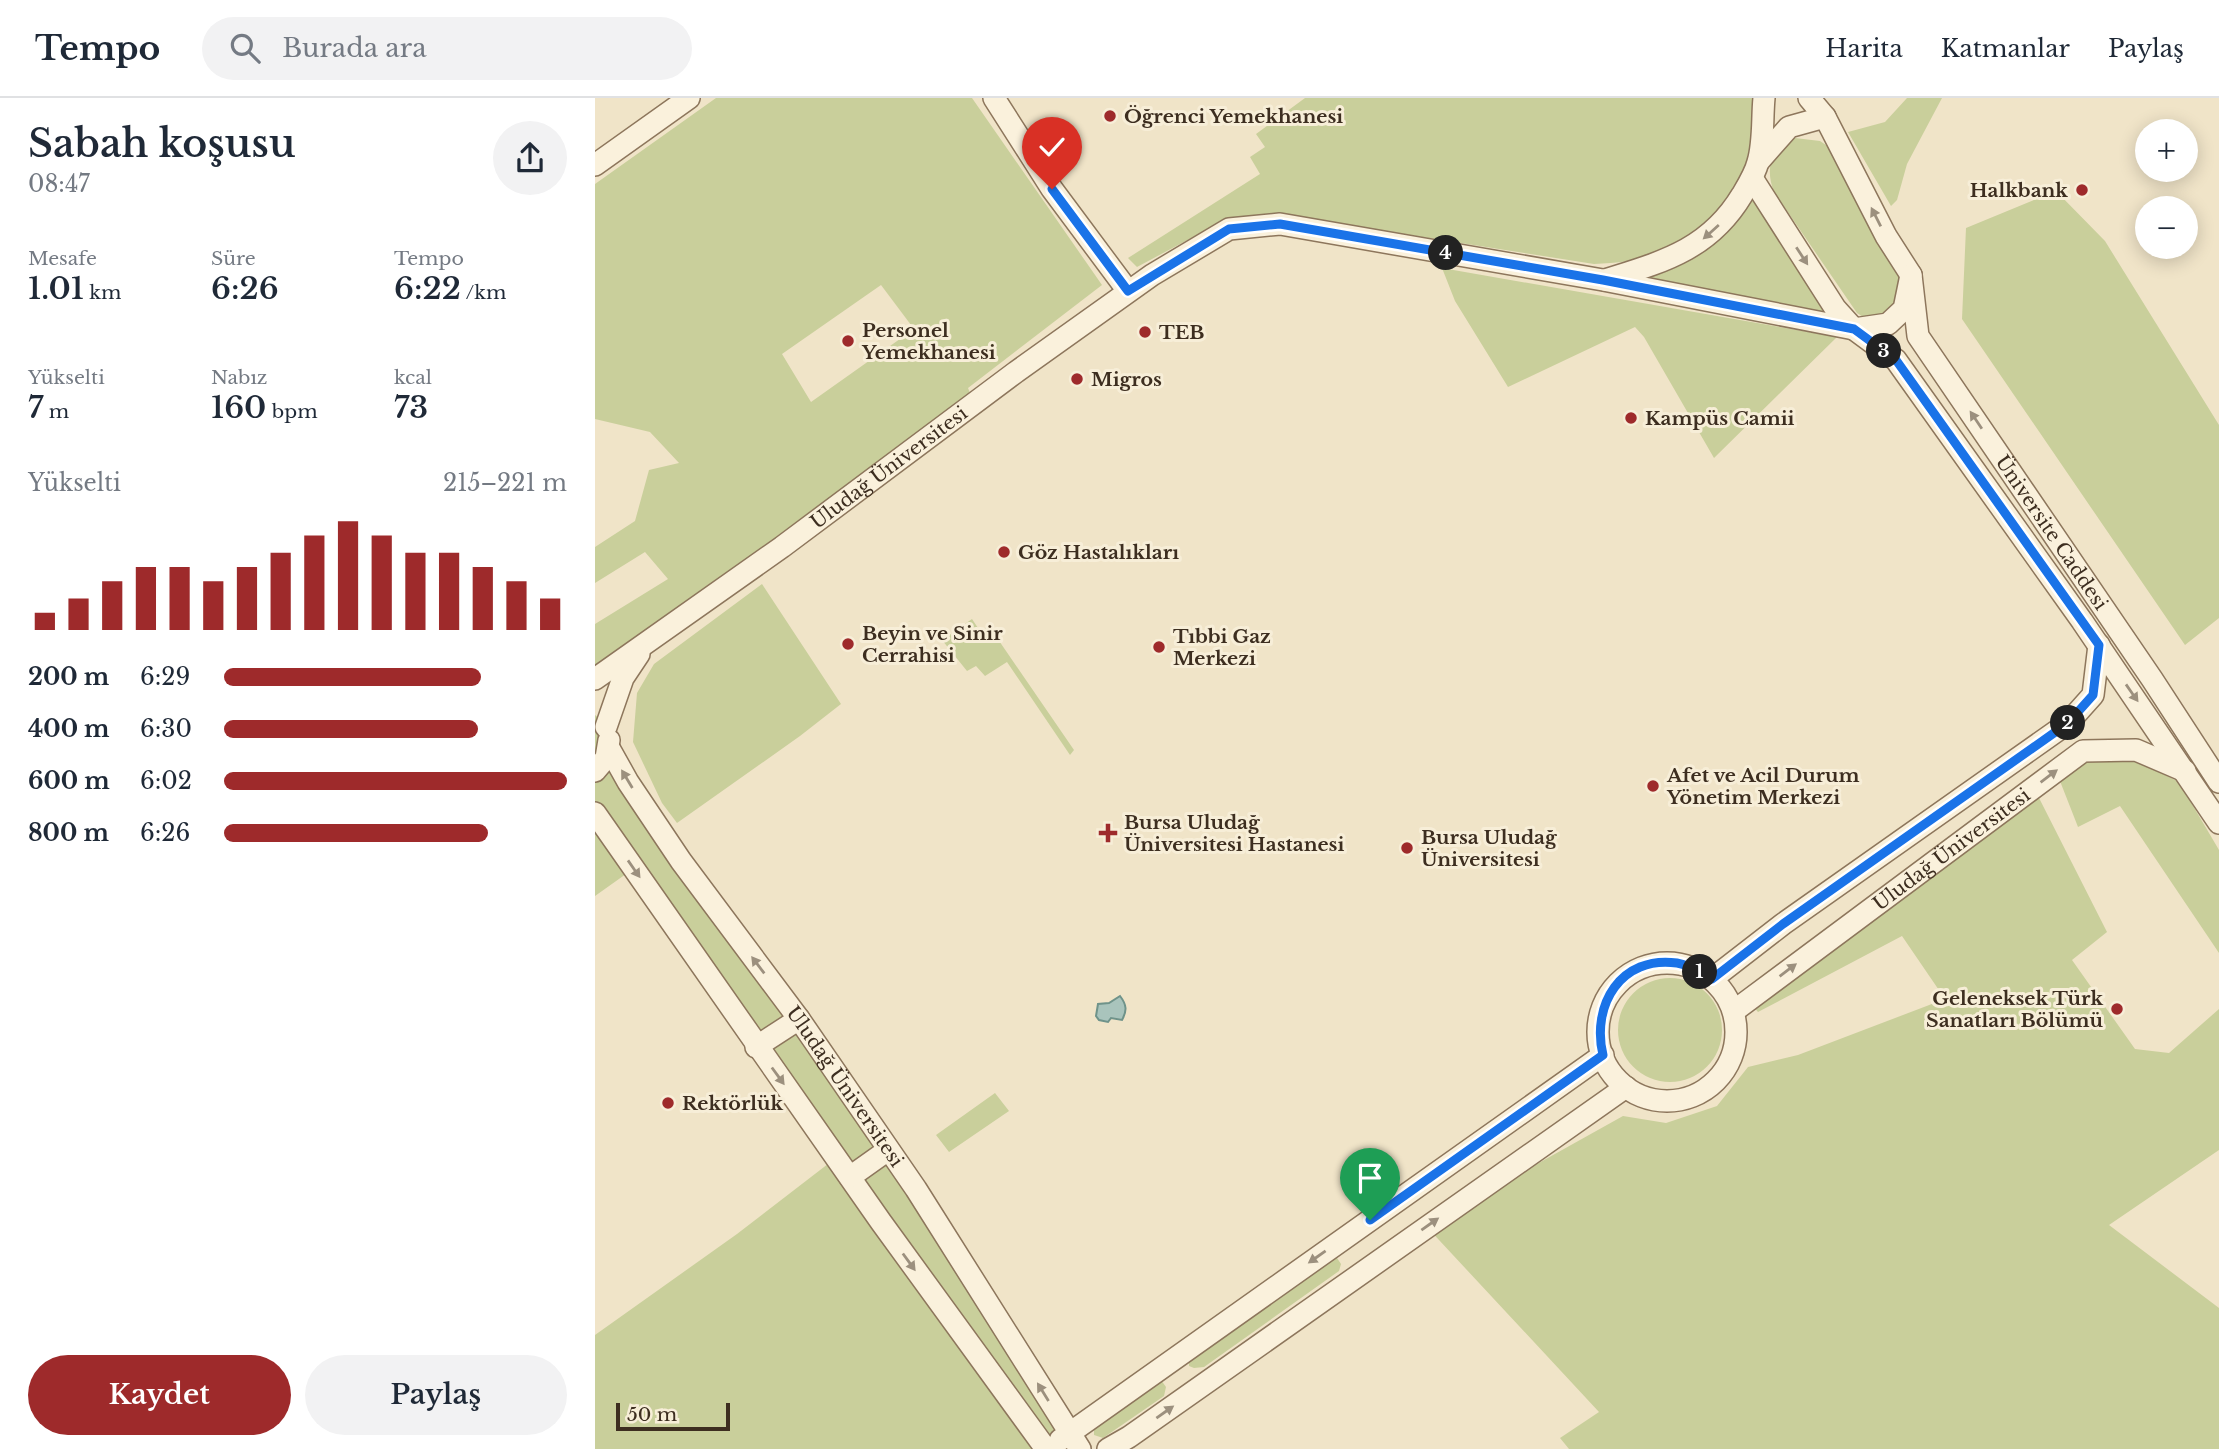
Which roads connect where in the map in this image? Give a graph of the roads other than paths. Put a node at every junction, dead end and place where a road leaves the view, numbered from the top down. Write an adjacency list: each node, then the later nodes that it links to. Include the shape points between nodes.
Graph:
1 (689, 98): 6 (street)
2 (994, 98): 10 (street, via 1052,189)
3 (1764, 98): 7 (street, Uludağ Üniversitesi)
4 (1809, 98): 5 (street)
5 (1825, 117): 7 (street, via 1789,127); 8 (street, one-way to 5)
6 (595, 165)
7 (1755, 170): 9 (street, Uludağ Üniversitesi, one-way to 9, via 1733,211 1707,237 1666,261); 11 (street, one-way to 11, via 1835,308)
8 (1911, 275): 11 (street, via 1904,309 1888,324); 18 (street, Üniversite Caddesi, one-way to 8, via 1918,336)
9 (1603, 280): 10 (street, Uludağ Üniversitesi, via 1280,224 1229,229); 11 (street)
10 (1128, 291): 12 (street, Uludağ Üniversitesi)
11 (1854, 329): 13 (street, Üniversite Caddesi, via 1896,360)
12 (649, 641): 14 (street, Uludağ Üniversitesi); 15 (street, Uludağ Üniversitesi, via 622,678)
13 (2099, 645): 17 (street, Üniversite Caddesi, one-way to 17); 21 (street, Uludağ Üniversitesi, via 2093,695 2068,723)
14 (595, 679)
15 (603, 730): 16 (street, Uludağ Üniversitesi, via 606,758); 23 (street, Uludağ Üniversitesi, one-way to 15, via 681,861 628,782)
16 (595, 771)
17 (2185, 771): 20 (street, Üniversite Caddesi); 22 (street, Uludağ Üniversitesi, one-way to 17, via 2083,751 2136,750)
18 (2219, 782)
19 (595, 813): 24 (street, one-way to 24)
20 (2219, 823)
21 (1712, 979): 22 (street); 25 (street, via 1677,963 1637,967 1611,991 1600,1017)
22 (1734, 1011): 26 (street, via 1734,1054 1708,1089 1667,1102 1645,1098)
23 (799, 1019): 24 (street); 28 (street, Uludağ Üniversitesi)
24 (756, 1047): 30 (street, one-way to 30)
25 (1603, 1055): 26 (street, via 1611,1073); 27 (street)
26 (1626, 1087): 29 (street)
27 (1473, 1147): 29 (street); 31 (street)
28 (888, 1150): 30 (street); 35 (street, Uludağ Üniversitesi, one-way to 28)
29 (1499, 1175): 32 (street, one-way to 29)
30 (850, 1177): 36 (street, one-way to 36)
31 (1341, 1241): 32 (street); 33 (street, one-way to 33)
32 (1363, 1272): 34 (street)
33 (1175, 1358): 34 (street); 35 (street)
34 (1198, 1389): 37 (street, one-way to 34)
35 (1075, 1441): 36 (street)
36 (1046, 1449)
37 (1108, 1449)

